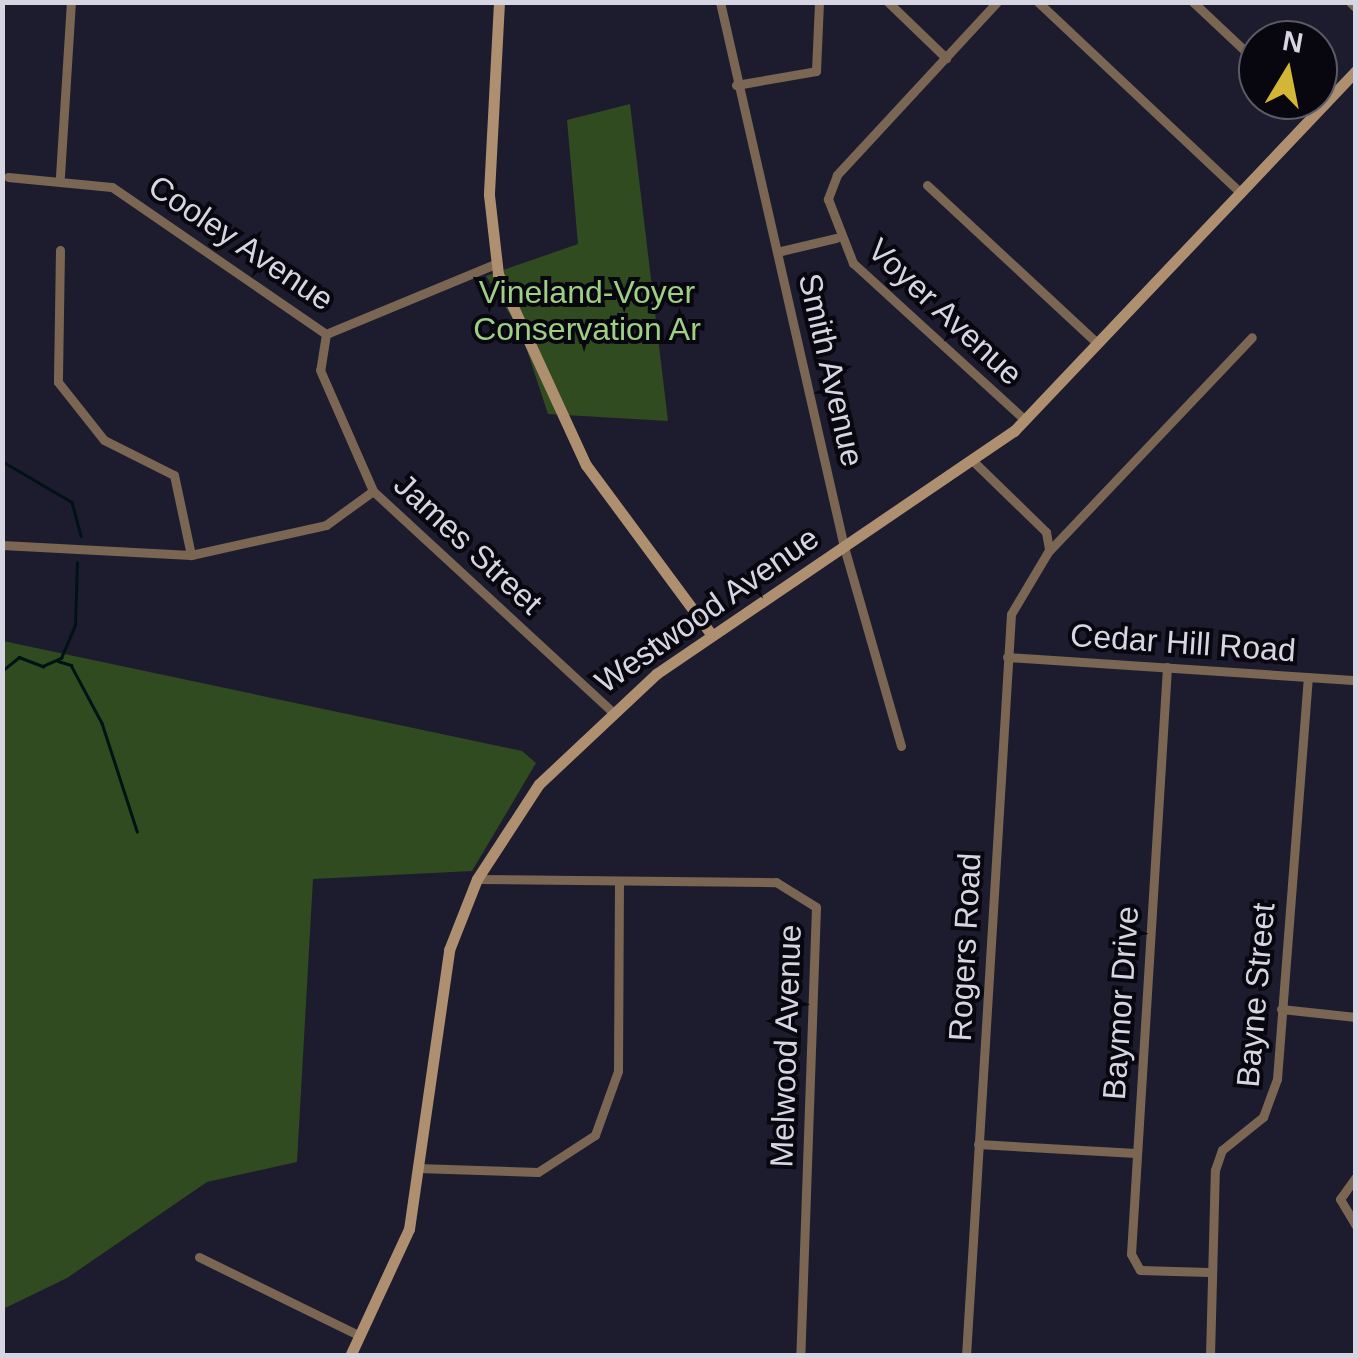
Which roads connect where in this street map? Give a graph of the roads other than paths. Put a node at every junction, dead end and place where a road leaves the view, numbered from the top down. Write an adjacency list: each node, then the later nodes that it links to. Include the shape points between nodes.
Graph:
1 (71, 2): 15 (street)
2 (499, 2): 22 (street)
3 (720, 2): 13 (street, Smith Avenue)
4 (819, 2): 13 (street, via 816,71)
5 (888, 2): 12 (street)
6 (997, 2): 12 (street)
7 (1038, 2): 18 (street)
8 (1193, 2): 11 (street)
9 (1350, 2): 10 (street)
10 (1356, 8)
11 (1238, 44)
12 (946, 58): 19 (street, via 833,180)
13 (736, 85): 21 (street, Smith Avenue)
14 (1308, 120): 18 (street, Westwood Avenue)
15 (60, 176): 16 (street, Cooley Avenue); 23 (street, Cooley Avenue, via 117,190)
16 (8, 177)
17 (926, 185): 25 (street)
18 (1240, 193): 25 (street, Westwood Avenue)
19 (836, 238): 21 (street, Voyer Avenue); 26 (street, Voyer Avenue, via 864,276)
20 (60, 250): 32 (street, via 56,322 64,395 104,440 174,475)
21 (777, 252): 30 (street, Smith Avenue)
22 (495, 264): 23 (street, Cooley Avenue); 33 (street, via 586,466)
23 (326, 334): 28 (street, James Street, via 320,370)
24 (1252, 337): 31 (street, Rogers Road)
25 (1098, 344): 26 (street, Westwood Avenue)
26 (1025, 420): 27 (street, Westwood Avenue)
27 (973, 461): 30 (street, Westwood Avenue); 31 (street, via 1046,532)
28 (373, 490): 32 (street, via 326,525); 38 (street, James Street)
29 (2, 545): 32 (street)
30 (844, 547): 33 (street, Westwood Avenue); 39 (street, Smith Avenue)
31 (1048, 552): 34 (street, Rogers Road, via 1016,598)
32 (190, 554)
33 (712, 635): 38 (street, Westwood Avenue)
34 (1007, 656): 35 (street, Cedar Hill Road); 44 (street, Rogers Road)
35 (1166, 667): 36 (street, Cedar Hill Road); 45 (street, Baymor Drive)
36 (1308, 677): 37 (street, Cedar Hill Road); 42 (street, Bayne Street)
37 (1356, 680)
38 (610, 710): 40 (street, Westwood Avenue, via 539,784)
39 (901, 746)
40 (477, 879): 41 (street, Melwood Avenue); 46 (street, Westwood Avenue, via 442,976)
41 (618, 883): 46 (street, via 618,1071 595,1135 538,1172); 53 (street, Melwood Avenue, via 776,882 816,907)
42 (1281, 1009): 43 (street); 50 (street, Bayne Street, via 1273,1102 1222,1150 1215,1170)
43 (1356, 1017)
44 (978, 1144): 45 (street); 54 (street, Rogers Road)
45 (1136, 1153): 50 (street, Baymor Drive, via 1133,1266)
46 (417, 1168): 51 (street, Westwood Avenue, via 405,1245)
47 (1356, 1177): 48 (street, via 1340,1198)
48 (1356, 1226)
49 (199, 1257): 51 (street)
50 (1208, 1272): 55 (street, Bayne Street)
51 (360, 1336): 52 (street, Westwood Avenue)
52 (350, 1356)
53 (800, 1356)
54 (966, 1356)
55 (1210, 1356)

